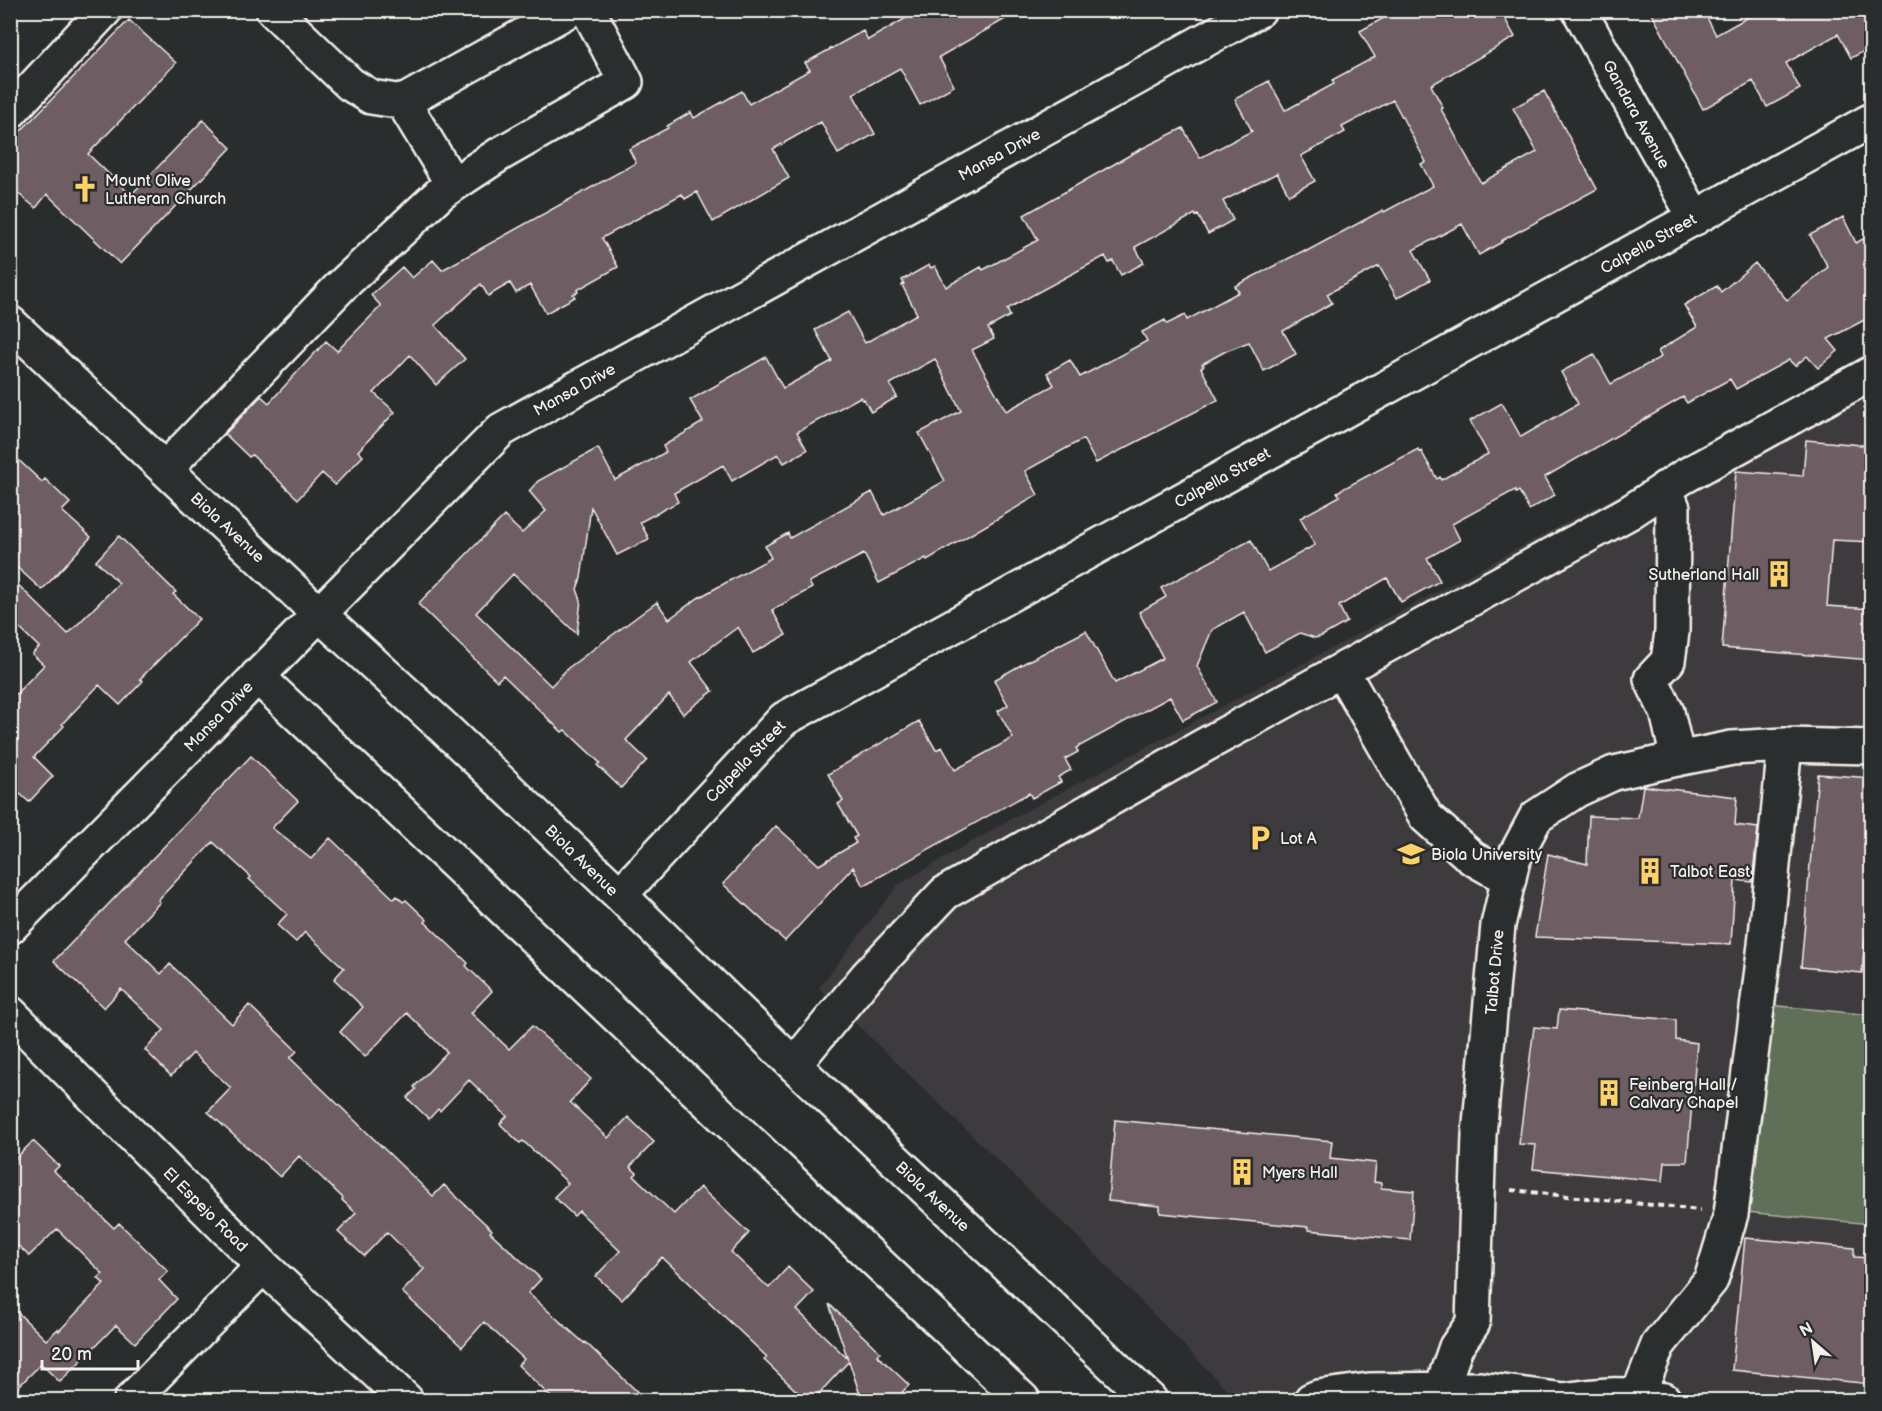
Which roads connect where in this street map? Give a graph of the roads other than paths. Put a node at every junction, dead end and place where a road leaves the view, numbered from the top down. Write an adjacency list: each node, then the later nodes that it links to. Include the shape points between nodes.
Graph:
1 (105, 10): 8 (street)
2 (273, 10): 7 (street, via 350,84 371,97)
3 (569, 10): 7 (street)
4 (588, 10): 10 (street, via 626,82)
5 (1258, 10): 16 (street, Mansa Drive, via 501,430)
6 (1579, 10): 11 (street, Gandara Avenue)
7 (403, 102): 10 (street)
8 (10, 112)
9 (1872, 120): 11 (street, Calpella Street)
10 (453, 185): 14 (street, via 339,288)
11 (1695, 218): 23 (street, Calpella Street, via 784,718)
12 (10, 323): 14 (street, Biola Avenue)
13 (1872, 373): 15 (street)
14 (165, 468): 16 (street, Biola Avenue)
15 (1665, 488): 17 (street, via 1630,512); 21 (street, via 1673,508 1672,632 1668,661 1651,679 1667,712)
16 (318, 613): 18 (street, Mansa Drive); 23 (street, Biola Avenue)
17 (1342, 670): 22 (street, via 1426,817 1472,858); 26 (street, via 945,893 874,969)
18 (257, 676): 24 (street, Mansa Drive); 33 (street)
19 (1785, 745): 20 (street, Talbot Drive); 21 (street, Talbot Drive, via 1732,748); 29 (street, via 1765,945 1731,1214 1711,1280 1658,1346)
20 (1872, 747)
21 (1678, 759): 22 (street, Talbot Drive, via 1614,773 1577,790 1536,818 1513,860)
22 (1509, 879): 28 (street, Talbot Drive, via 1498,925 1479,1135 1473,1323 1456,1347)
23 (620, 895): 26 (street, Biola Avenue)
24 (10, 927)
25 (10, 1013): 27 (street, El Espejo Road)
26 (794, 1065): 34 (street, Biola Avenue)
27 (263, 1266): 31 (street); 32 (street, El Espejo Road)
28 (1441, 1390): 30 (street, via 1369,1390); 35 (street, via 1480,1389)
29 (1651, 1398): 35 (street, via 1609,1393)
30 (1328, 1399)
31 (131, 1401)
32 (406, 1401)
33 (1023, 1401)
34 (1149, 1401)
35 (1564, 1401)

